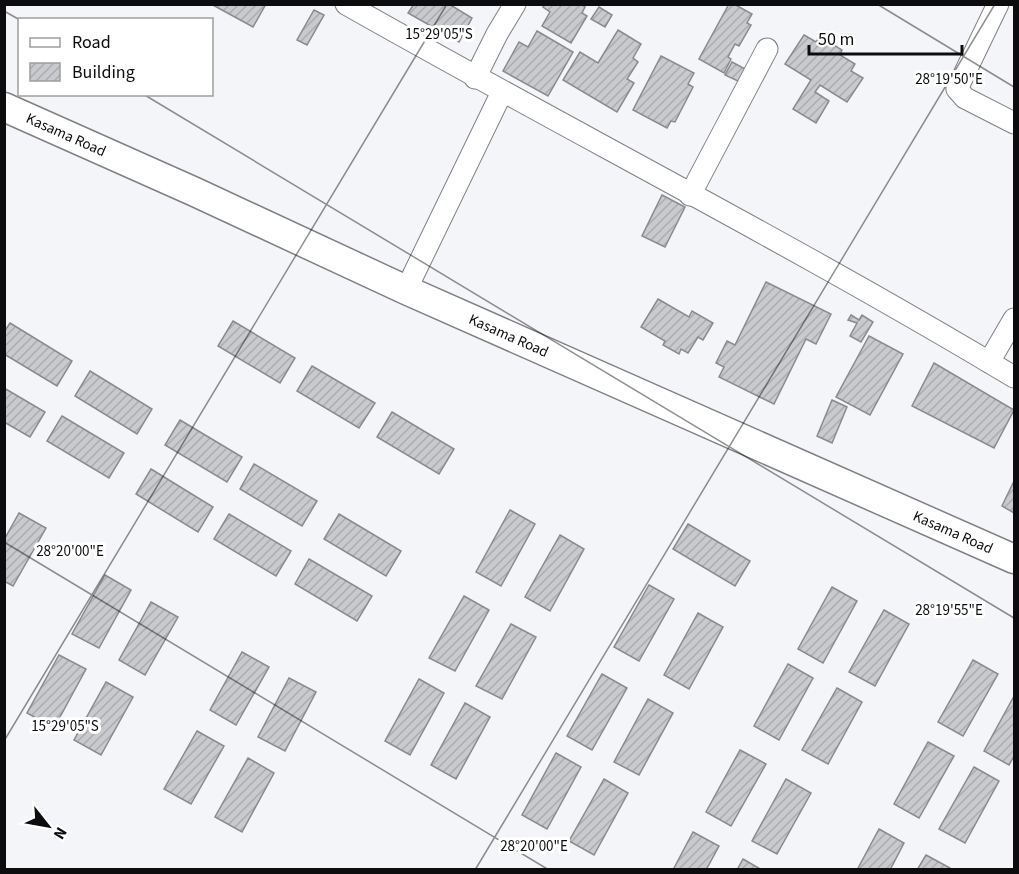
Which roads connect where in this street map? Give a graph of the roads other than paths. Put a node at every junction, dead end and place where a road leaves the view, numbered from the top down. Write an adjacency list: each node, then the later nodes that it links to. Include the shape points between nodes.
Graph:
1 (346, 4): 5 (street)
2 (514, 4): 5 (street)
3 (998, 4): 8 (street, via 957,89 965,98)
4 (767, 50): 9 (street)
5 (476, 78): 6 (street)
6 (502, 92): 9 (street); 10 (street)
7 (4, 107): 10 (street, Kasama Road)
8 (1014, 123)
9 (690, 195): 12 (street)
10 (406, 290): 14 (street, Kasama Road)
11 (1014, 319): 12 (street)
12 (989, 362): 13 (street)
13 (1014, 377)
14 (1014, 559)

